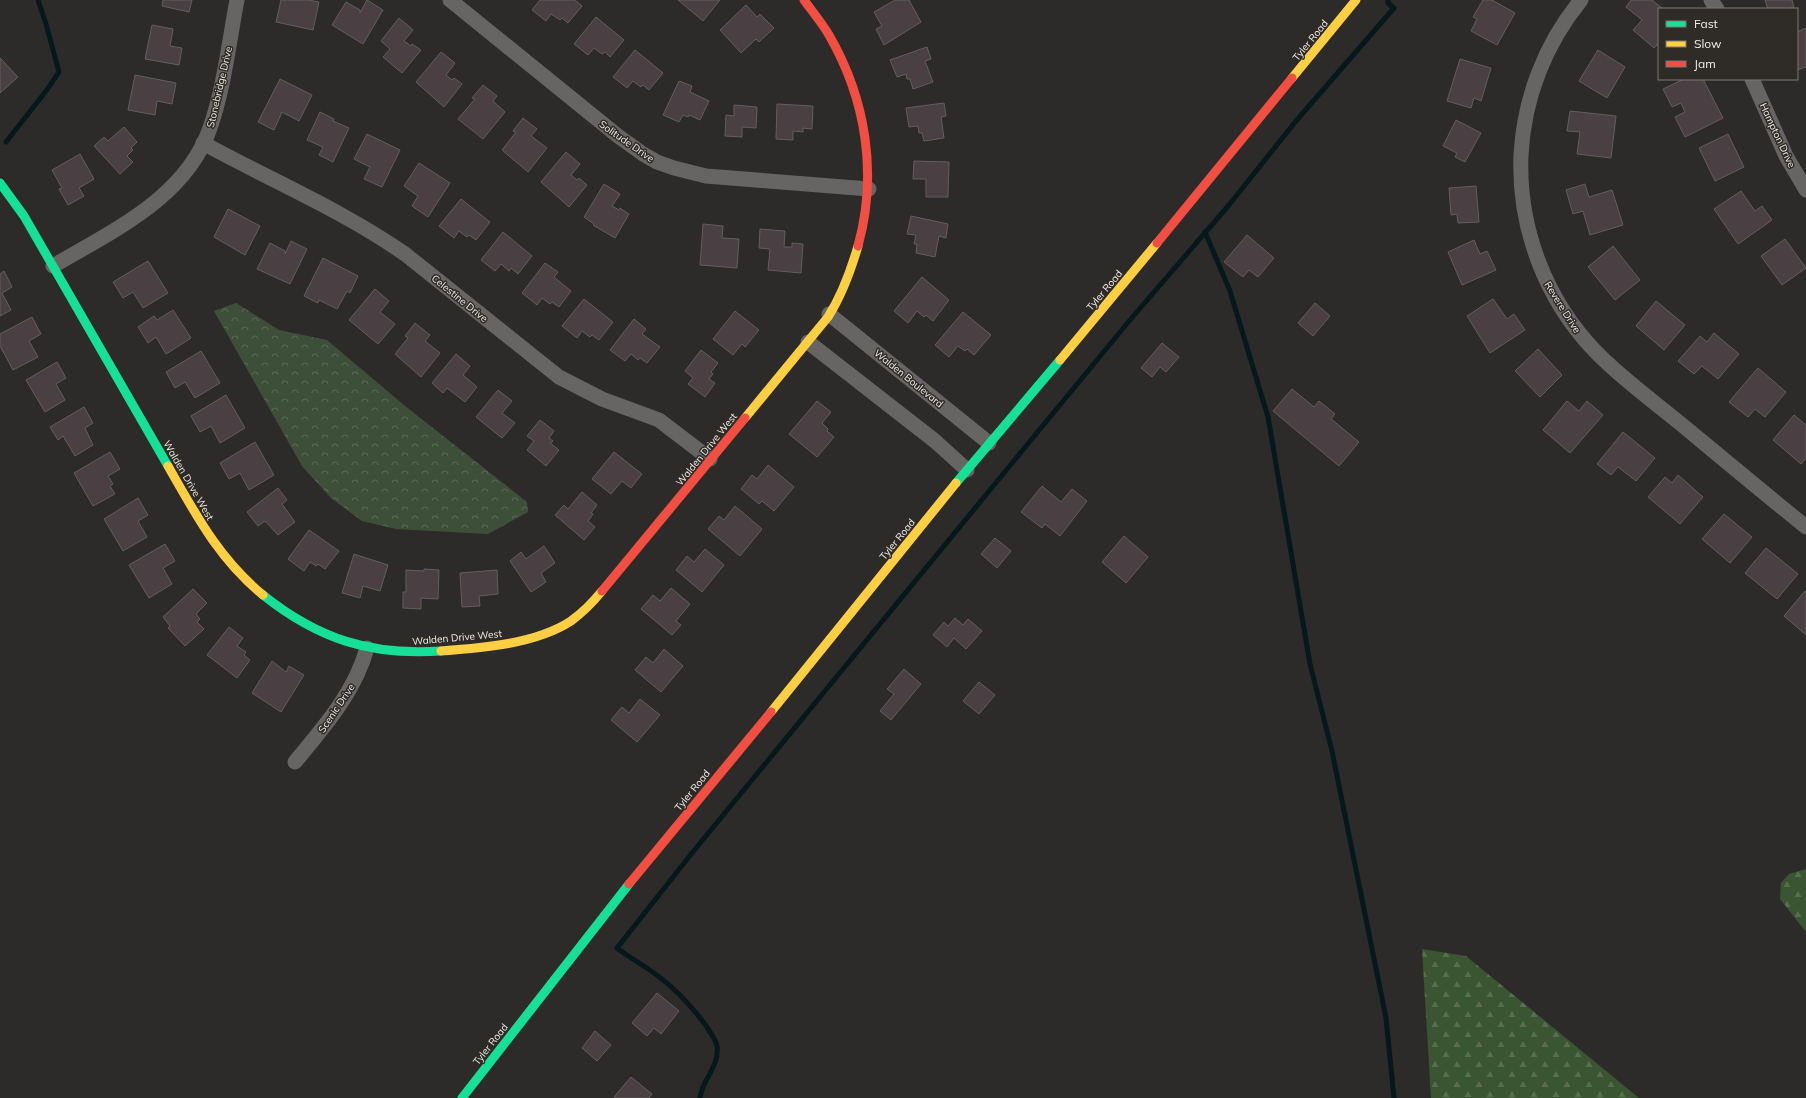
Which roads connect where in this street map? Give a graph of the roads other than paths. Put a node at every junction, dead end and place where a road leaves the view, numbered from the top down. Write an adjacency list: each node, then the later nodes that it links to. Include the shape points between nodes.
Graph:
1 (237, 0): 7 (street, Stonebridge Drive, via 218,99 210,129)
2 (450, 0): 9 (street, Solitude Drive, via 618,136 657,162 706,176)
3 (804, 0): 9 (street, Walden Drive West, via 824,25 846,68 857,97 866,134 870,167)
4 (1356, 0): 14 (street, Tyler Road)
5 (1581, 0): 17 (street, Revere Drive, via 1561,28 1541,66 1529,100 1522,143 1521,186 1525,215 1544,276 1558,303 1575,327 1610,366)
6 (1752, 80): 10 (street, Hampton Drive, via 1786,156)
7 (203, 143): 11 (street, Stonebridge Drive, via 193,162 168,192 131,219); 15 (street, Celestine Drive, via 379,236 559,377 602,399 659,420)
8 (0, 183): 11 (street, Walden Drive West, via 24,216)
9 (868, 189): 12 (street, Walden Drive West, via 858,247 844,287)
10 (1806, 190)
11 (53, 266): 18 (street, Walden Drive West, via 208,535 224,558 280,608 328,636)
12 (829, 314): 13 (street, Walden Drive West); 14 (street, Walden Boulevard)
13 (808, 342): 15 (street, Walden Drive West); 16 (street, via 935,441)
14 (989, 443): 16 (street, Tyler Road)
15 (710, 459): 18 (street, Walden Drive West, via 616,576 597,597 568,622 499,646 415,653)
16 (967, 470): 20 (street, Tyler Road, via 616,900)
17 (1806, 527)
18 (367, 648): 19 (street, Scenic Drive, via 363,663 348,693 326,725)
19 (295, 762)
20 (462, 1098)

